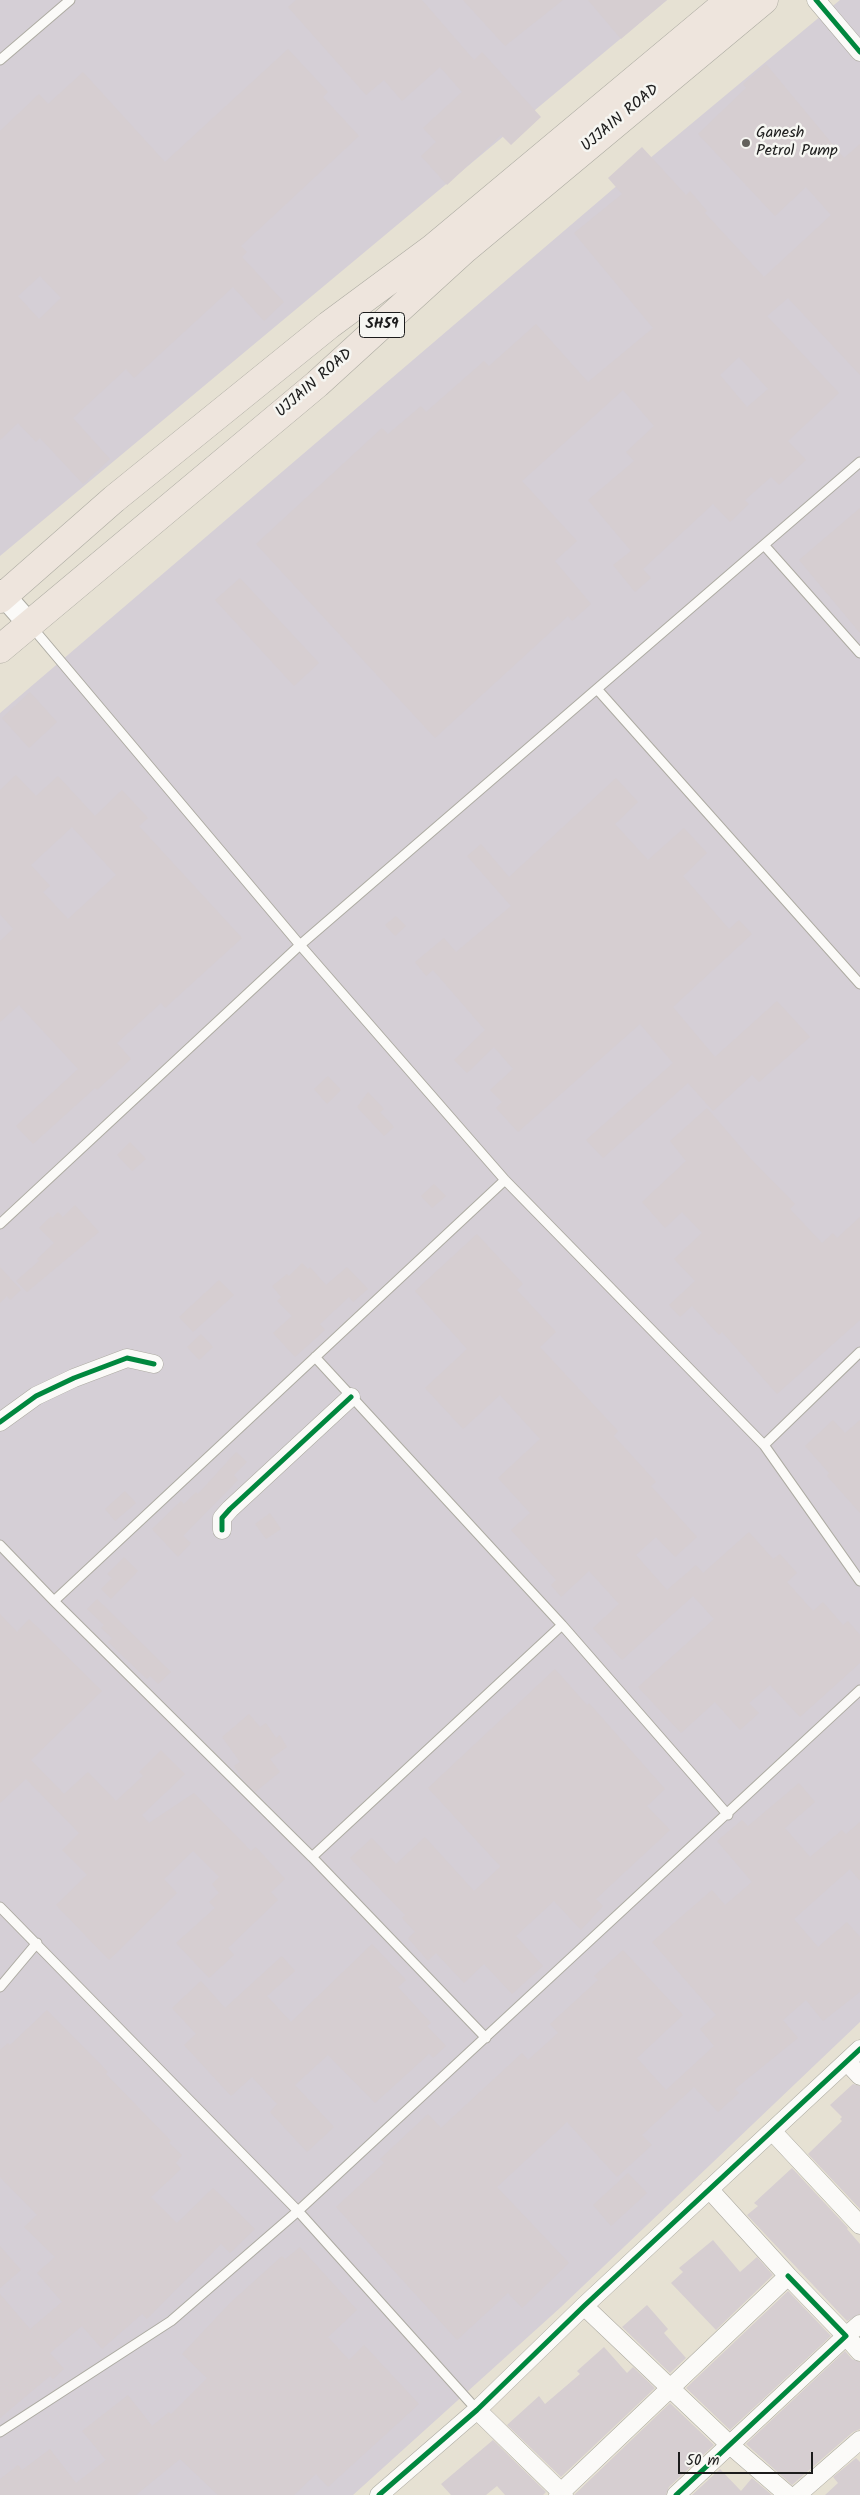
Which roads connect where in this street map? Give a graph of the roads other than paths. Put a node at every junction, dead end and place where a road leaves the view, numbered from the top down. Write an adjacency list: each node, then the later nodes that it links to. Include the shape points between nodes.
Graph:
1 (70, 0): 6 (lane)
2 (730, 0): 9 (main road, UJJAIN ROAD / SH59, via 433,248 329,326 114,499)
3 (764, 0): 10 (main road, UJJAIN ROAD / SH59, via 465,249 317,384)
4 (816, 0): 5 (street)
5 (860, 52)
6 (0, 60)
7 (860, 462): 8 (lane)
8 (764, 545): 12 (lane); 13 (lane)
9 (1, 595): 10 (street)
10 (29, 624): 11 (main road, UJJAIN ROAD / SH59); 14 (lane)
11 (0, 649)
12 (860, 654)
13 (597, 688): 14 (lane); 15 (lane)
14 (300, 945): 16 (lane); 17 (lane)
15 (860, 984)
16 (505, 1180): 19 (lane); 23 (lane)
17 (0, 1224)
18 (860, 1352): 23 (lane)
19 (315, 1358): 21 (lane); 27 (lane)
20 (154, 1364): 22 (street, via 127,1358 36,1396)
21 (351, 1397): 24 (street, via 230,1509 222,1518); 28 (lane)
22 (0, 1422)
23 (764, 1445): 26 (lane)
24 (222, 1530)
25 (0, 1545): 27 (lane)
26 (860, 1581)
27 (54, 1601): 31 (lane)
28 (562, 1625): 30 (lane); 31 (lane)
29 (860, 1690): 30 (lane)
30 (728, 1815): 35 (lane)
31 (312, 1857): 35 (lane)
32 (0, 1906): 33 (lane)
33 (37, 1943): 34 (lane); 41 (lane)
34 (0, 1987)
35 (486, 2038): 41 (lane)
36 (860, 2049): 37 (street)
37 (847, 2062): 38 (street); 39 (street)
38 (860, 2076)
39 (773, 2132): 40 (street); 42 (street)
40 (709, 2189): 43 (street); 44 (street)
41 (298, 2211): 49 (lane); 50 (lane, via 171,2321)
42 (860, 2225)
43 (788, 2276): 46 (street); 48 (street)
44 (584, 2306): 48 (street); 49 (street)
45 (860, 2324): 46 (street)
46 (846, 2336): 47 (street); 51 (street)
47 (860, 2352)
48 (671, 2387): 51 (street); 53 (street)
49 (477, 2410): 53 (street); 54 (street)
50 (0, 2432)
51 (730, 2445): 55 (street); 56 (street)
52 (858, 2445): 57 (street)
53 (561, 2494)
54 (379, 2495)
55 (676, 2495)
56 (788, 2495)
57 (798, 2495)

